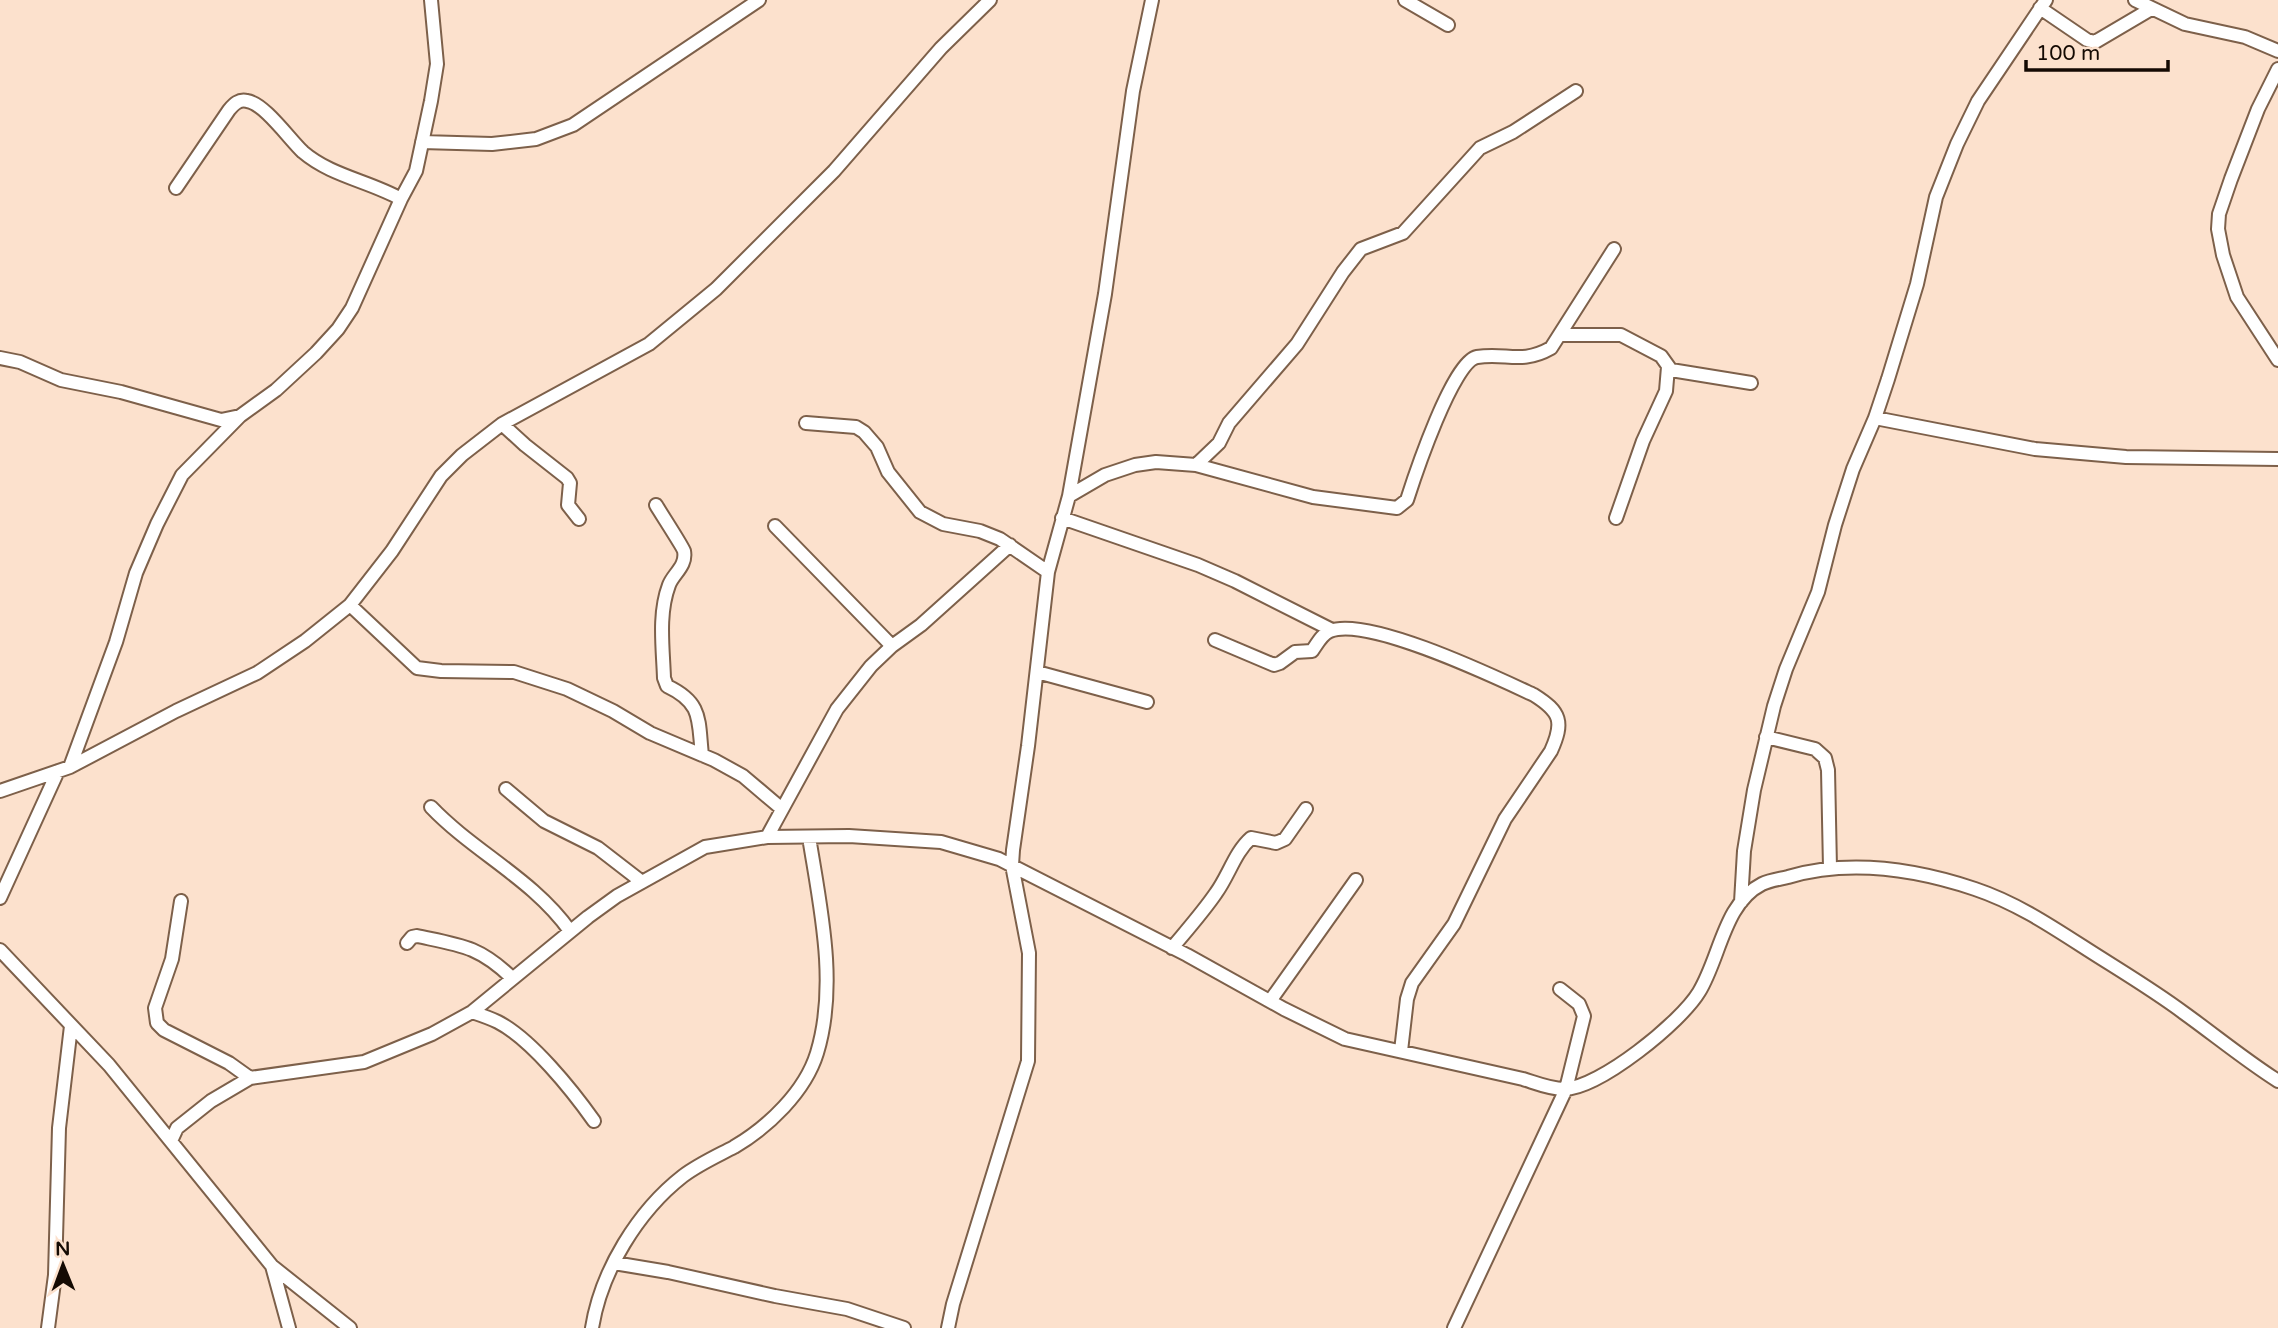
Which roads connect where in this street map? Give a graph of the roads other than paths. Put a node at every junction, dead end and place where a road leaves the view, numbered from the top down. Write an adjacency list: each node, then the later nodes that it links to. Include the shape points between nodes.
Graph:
1 (431, 0): 13 (street, via 437,64)
2 (759, 0): 13 (street, via 573,125 536,139 492,144)
3 (990, 0): 25 (street, via 941,48 834,171 716,289 649,344)
4 (1152, 0): 28 (street, via 1133,90 1105,294)
5 (1405, 0): 9 (street)
6 (2135, 0): 8 (street)
7 (2043, 4): 8 (street, via 2095,42); 23 (street, via 1978,101 1957,144 1936,197 1917,284)
8 (2151, 9): 10 (street, via 2185,24 2245,37)
9 (1448, 25)
10 (2278, 51)
11 (2278, 69): 19 (street, via 2231,179 2218,229 2237,297)
12 (1576, 91): 27 (street, via 1480,148 1403,233 1361,249 1297,344 1229,423 1219,443)
13 (422, 142): 15 (street, via 416,171)
14 (176, 188): 15 (street, via 229,110 247,100 321,166)
15 (401, 199): 22 (street, via 338,329 276,390)
16 (1614, 249): 17 (street)
17 (1561, 335): 20 (street, via 1621,335 1661,356); 27 (street, via 1551,348 1536,356 1476,357 1466,362 1425,447 1407,500 1397,508 1313,497)
18 (0, 358): 22 (street, via 61,380 221,420)
19 (2278, 360)
20 (1668, 367): 21 (street); 31 (street, via 1666,391)
21 (1751, 383)
22 (240, 416): 44 (street, via 182,475 157,524 136,573 116,642)
23 (1875, 418): 26 (street, via 2035,449 2126,457); 42 (street, via 1853,469 1818,592 1786,669)
24 (806, 423): 34 (street, via 856,427 877,447 888,472 920,512)
25 (502, 424): 32 (street, via 567,478 568,505); 36 (street, via 442,475)
26 (2278, 459)
27 (1196, 465): 28 (street, via 1135,465 1105,475)
28 (1069, 496): 30 (street)
29 (656, 505): 43 (street, via 684,550 683,562 669,583 662,617 664,678 667,686 682,693 697,710)
30 (1062, 518): 35 (street); 37 (street, via 1198,565)
31 (1616, 518)
32 (579, 519)
33 (775, 526): 39 (street)
34 (1010, 545): 35 (street); 39 (street)
35 (1048, 572): 40 (street)
36 (350, 605): 43 (street, via 417,668 514,672 567,689); 44 (street, via 257,673)
37 (1332, 630): 38 (street, via 1312,650 1295,652 1274,664); 68 (street, via 1370,631 1432,650 1534,695 1552,706 1559,719 1551,751 1505,819 1454,924 1412,983)
38 (1215, 640)
39 (892, 646): 48 (street, via 837,709)
40 (1037, 672): 41 (street); 52 (street)
41 (1147, 702)
42 (1766, 737): 53 (street, via 1815,749 1825,758); 58 (street, via 1744,851)
43 (702, 755): 48 (street, via 743,776)
44 (64, 769): 46 (street); 56 (street)
45 (506, 789): 55 (street, via 544,821 598,848)
46 (0, 791)
47 (431, 807): 59 (street, via 452,829 542,898)
48 (782, 809): 50 (street)
49 (1306, 809): 61 (street, via 1285,839 1276,843 1251,838 1241,847 1218,891)
50 (767, 837): 51 (street); 55 (street, via 705,847)
51 (809, 837): 52 (street, via 941,842); 74 (street, via 825,943 825,1014 816,1055 776,1118 673,1185 642,1217)
52 (1012, 865): 61 (street); 81 (street, via 1029,953 1028,1061)
53 (1830, 868): 58 (street, via 1761,884); 70 (street, via 1866,866 1913,873 1976,889 2026,911 2183,1012)
54 (1356, 880): 65 (street)
55 (642, 882): 59 (street)
56 (0, 898)
57 (181, 901): 69 (street, via 172,959 155,1008 157,1023)
58 (1741, 902): 71 (street, via 1699,992 1674,1021 1612,1070)
59 (570, 931): 63 (street)
60 (407, 943): 63 (street, via 417,936 469,948 490,958)
61 (1171, 948): 65 (street)
62 (0, 950): 67 (street)
63 (512, 978): 66 (street)
64 (1560, 989): 71 (street, via 1579,1004 1584,1016)
65 (1270, 1002): 68 (street, via 1345,1039)
66 (472, 1012): 69 (street, via 364,1062); 72 (street, via 499,1023 536,1052)
67 (71, 1026): 73 (street); 76 (street, via 59,1128 55,1275)
68 (1401, 1051): 71 (street)
69 (250, 1078): 73 (street, via 177,1128)
70 (2278, 1081)
71 (1566, 1089): 82 (street)
72 (594, 1121)
73 (171, 1141): 75 (street)
74 (614, 1264): 79 (street); 80 (street, via 847,1308)
75 (272, 1266): 77 (street); 78 (street)
76 (48, 1328)
77 (289, 1328)
78 (351, 1328)
79 (592, 1328)
80 (904, 1328)
81 (948, 1328)
82 (1454, 1328)

